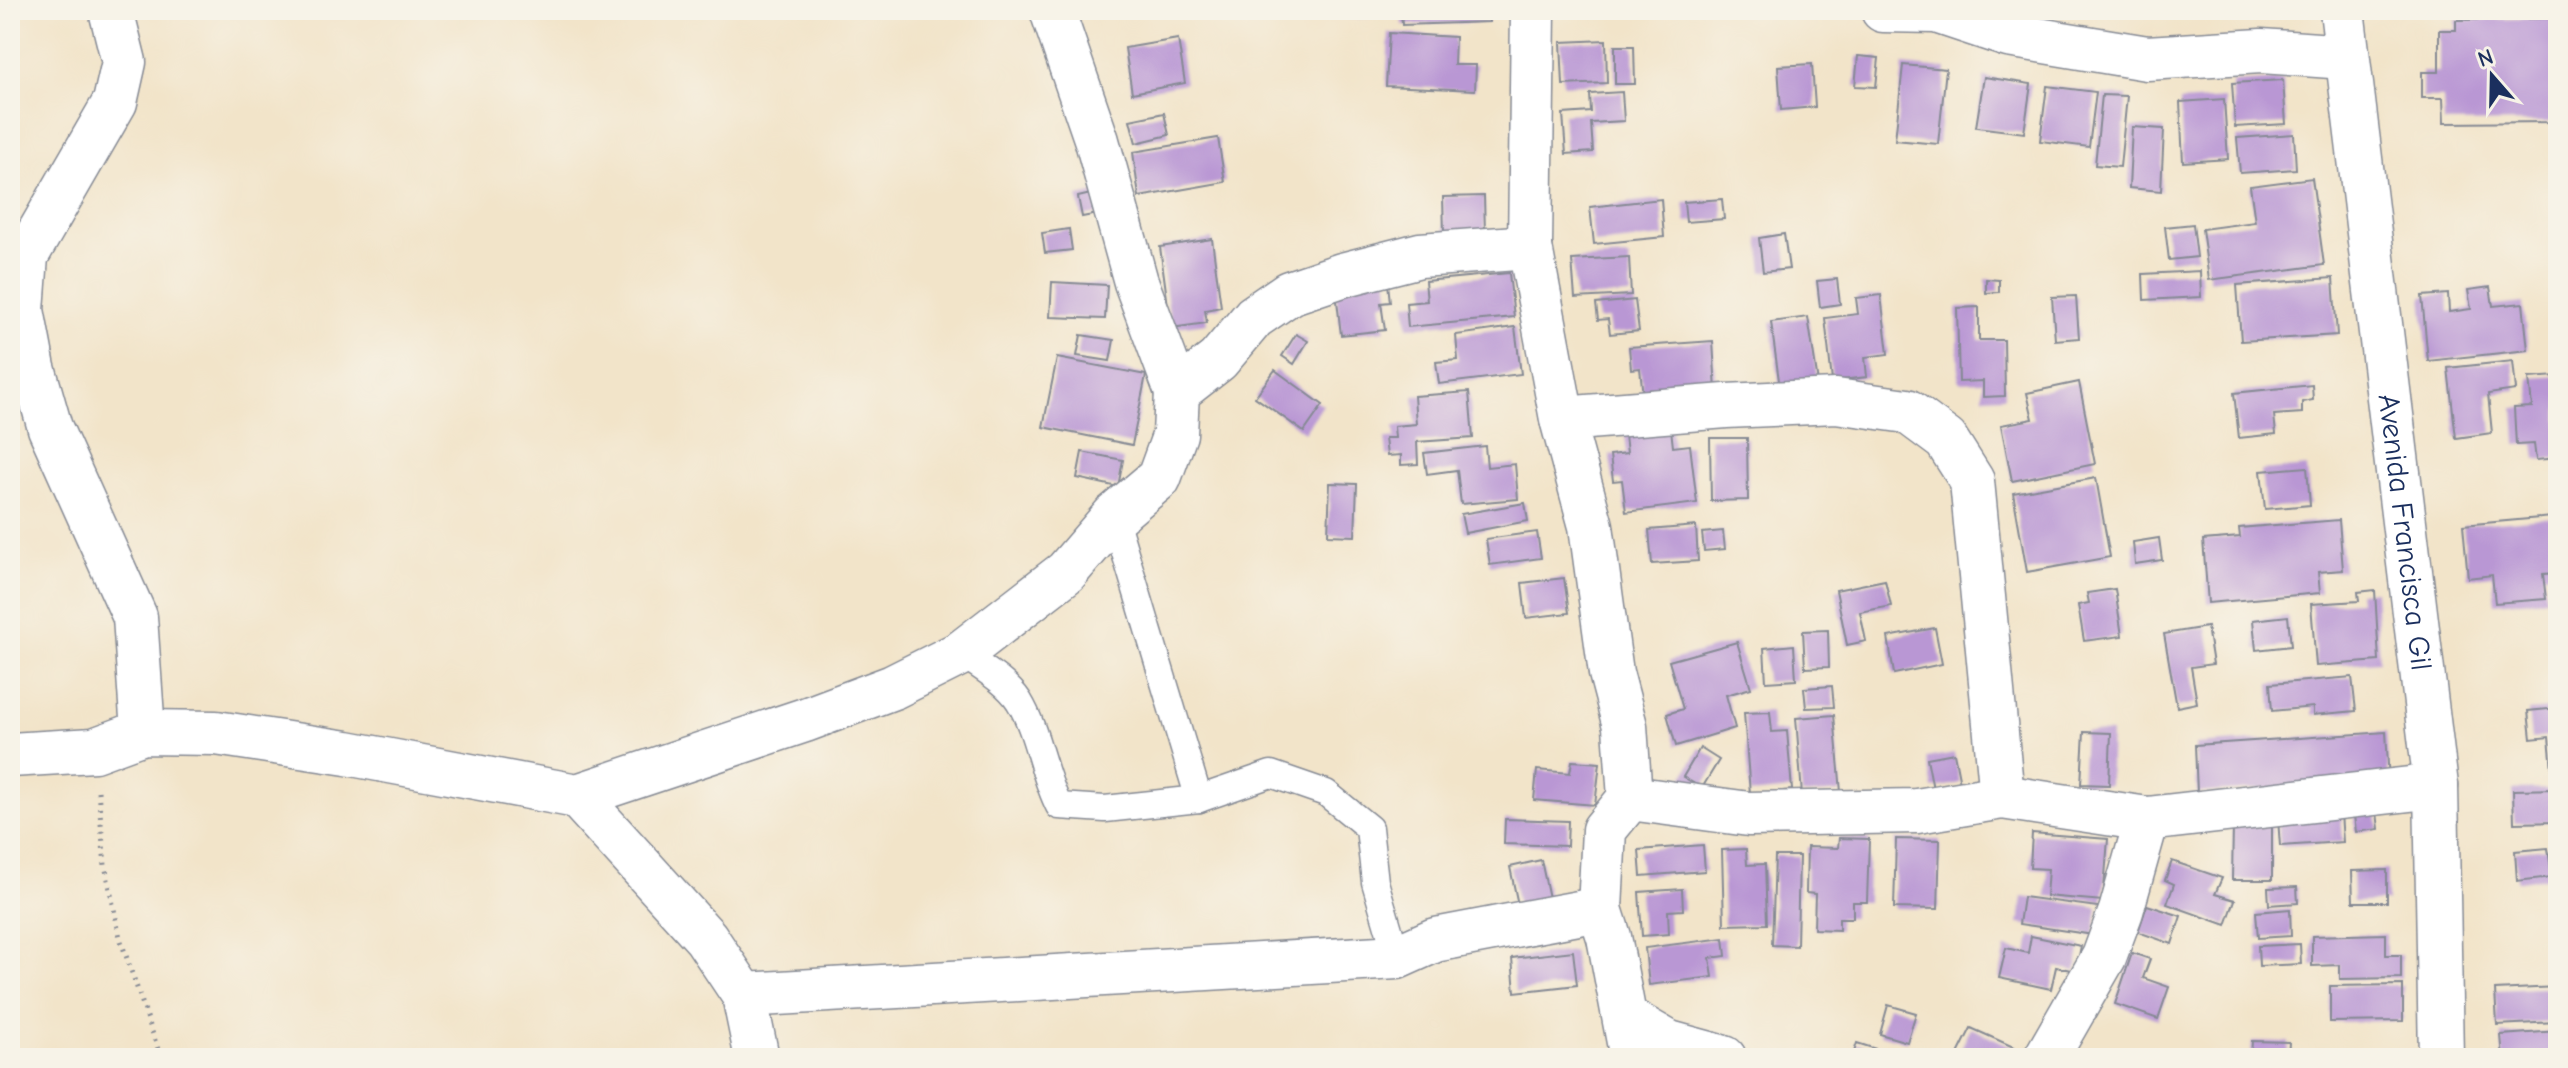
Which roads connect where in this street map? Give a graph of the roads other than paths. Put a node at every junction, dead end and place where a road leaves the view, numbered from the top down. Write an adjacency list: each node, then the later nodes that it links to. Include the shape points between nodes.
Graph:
1 (111, 10): 13 (street, via 124,62 115,102 26,256 22,310 50,428 135,617)
2 (1052, 10): 9 (street, via 1101,155 1136,282)
3 (1533, 10): 8 (street)
4 (1883, 10): 6 (street)
5 (2342, 10): 7 (street, Avenida Francisca Gil)
6 (1936, 11): 7 (street, via 2008,35 2147,58 2261,51)
7 (2346, 57): 15 (street, Avenida Francisca Gil)
8 (1530, 247): 9 (street, via 1420,255 1289,293 1254,317 1218,360); 10 (street)
9 (1177, 392): 11 (street, via 1175,434 1159,478)
10 (1562, 419): 17 (street, via 1836,401 1907,411 1946,440 1972,481); 18 (street, via 1591,526 1611,673 1625,726)
11 (1114, 516): 12 (street, via 1066,572); 19 (lane)
12 (961, 653): 16 (street, via 819,715); 19 (lane, via 1018,700 1059,806 1105,809)
13 (143, 732): 14 (street, via 94,750); 16 (street, via 260,739)
14 (10, 755)
15 (2436, 786): 20 (street); 28 (street, Avenida Francisca Gil)
16 (577, 796): 23 (street, via 706,938)
17 (2002, 797): 18 (street, via 1917,811 1749,814); 20 (street)
18 (1630, 798): 21 (street, via 1604,830)
19 (1199, 799): 22 (lane, via 1271,774 1326,793 1369,828 1375,882)
20 (2147, 819): 27 (street, via 2104,957)
21 (1600, 909): 22 (street, via 1435,940); 24 (street)
22 (1397, 957): 23 (street)
23 (744, 995): 25 (street)
24 (1629, 1038): 26 (street)
25 (757, 1058)
26 (1724, 1058)
27 (2046, 1058)
28 (2441, 1058)

